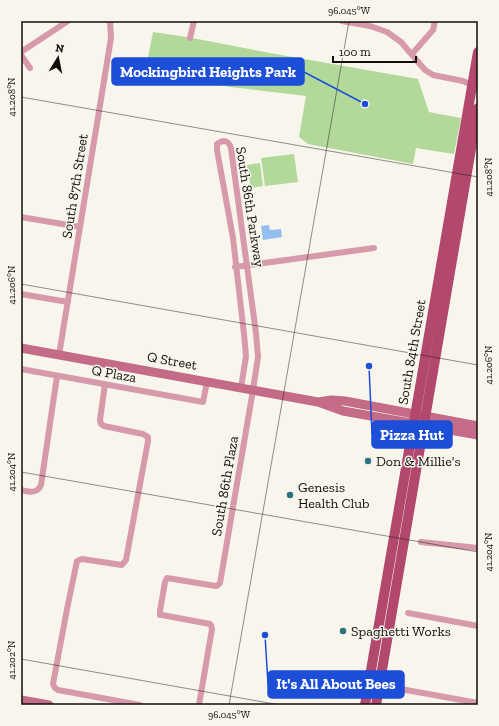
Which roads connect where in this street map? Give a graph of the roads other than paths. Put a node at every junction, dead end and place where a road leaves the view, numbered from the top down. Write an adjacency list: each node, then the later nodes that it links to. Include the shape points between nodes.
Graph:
1 (68, 21): 7 (street)
2 (110, 21): 17 (street, South 87th Street, via 111,38)
3 (194, 21): 6 (street)
4 (342, 21): 9 (street, via 387,32)
5 (435, 21): 9 (street, via 433,30)
6 (190, 38)
7 (21, 52)
8 (478, 52): 12 (main road, South 84th Street)
9 (412, 54): 12 (street, via 432,75)
10 (21, 55): 11 (street)
11 (30, 68)
12 (475, 86): 37 (main road, South 84th Street)
13 (478, 108): 38 (main road, South 84th Street)
14 (235, 176): 15 (street); 15 (street, South 86th Parkway, via 230,143 222,141 217,144); 18 (street, South 86th Parkway)
15 (223, 177): 19 (street, South 86th Parkway)
16 (21, 217): 17 (street)
17 (80, 227): 24 (street, South 87th Street)
18 (244, 236): 19 (street); 21 (street, South 86th Parkway)
19 (232, 238): 22 (street, South 86th Parkway)
20 (374, 248): 21 (street)
21 (248, 266): 22 (street); 25 (street, South 86th Parkway)
22 (235, 267): 26 (street, South 86th Parkway)
23 (21, 294): 24 (street)
24 (68, 302): 28 (street, South 87th Street)
25 (255, 322): 26 (street); 30 (street, South 86th Parkway, via 258,357)
26 (243, 324): 29 (street, South 86th Parkway, via 246,356)
27 (21, 348): 28 (main road, Q Street)
28 (59, 355): 33 (main road, Q Street)
29 (244, 364): 30 (street); 35 (street, South 86th Parkway)
30 (256, 366): 36 (street, South 86th Parkway)
31 (21, 369): 32 (street, Q Plaza)
32 (57, 376): 34 (street, Q Plaza); 41 (street, via 41,485 37,491)
33 (207, 382): 34 (street, Q Plaza, via 204,402); 35 (main road, Q Street)
34 (105, 384): 50 (street, via 101,424 143,434 148,437 148,441 126,560 124,564 118,565 82,559 76,565 53,684 58,690)
35 (241, 388): 36 (main road, Q Street)
36 (253, 390): 37 (main road, Q Street, via 318,402 345,401); 51 (street, South 86th Plaza, via 220,583 218,585 167,578 165,582 160,615 212,625)
37 (415, 419): 38 (main road, Q Street); 52 (main road, South 84th Street)
38 (425, 421): 39 (main road, Q Street); 40 (main road, Q Street); 53 (main road, South 84th Street)
39 (478, 426)
40 (478, 435)
41 (21, 490)
42 (421, 542): 43 (street)
43 (478, 548)
44 (408, 613): 45 (street)
45 (478, 626)
46 (395, 688): 48 (street)
47 (21, 700): 49 (main road)
48 (478, 703)
49 (49, 705)
50 (140, 705)
51 (199, 705)
52 (365, 705)
53 (376, 705)

